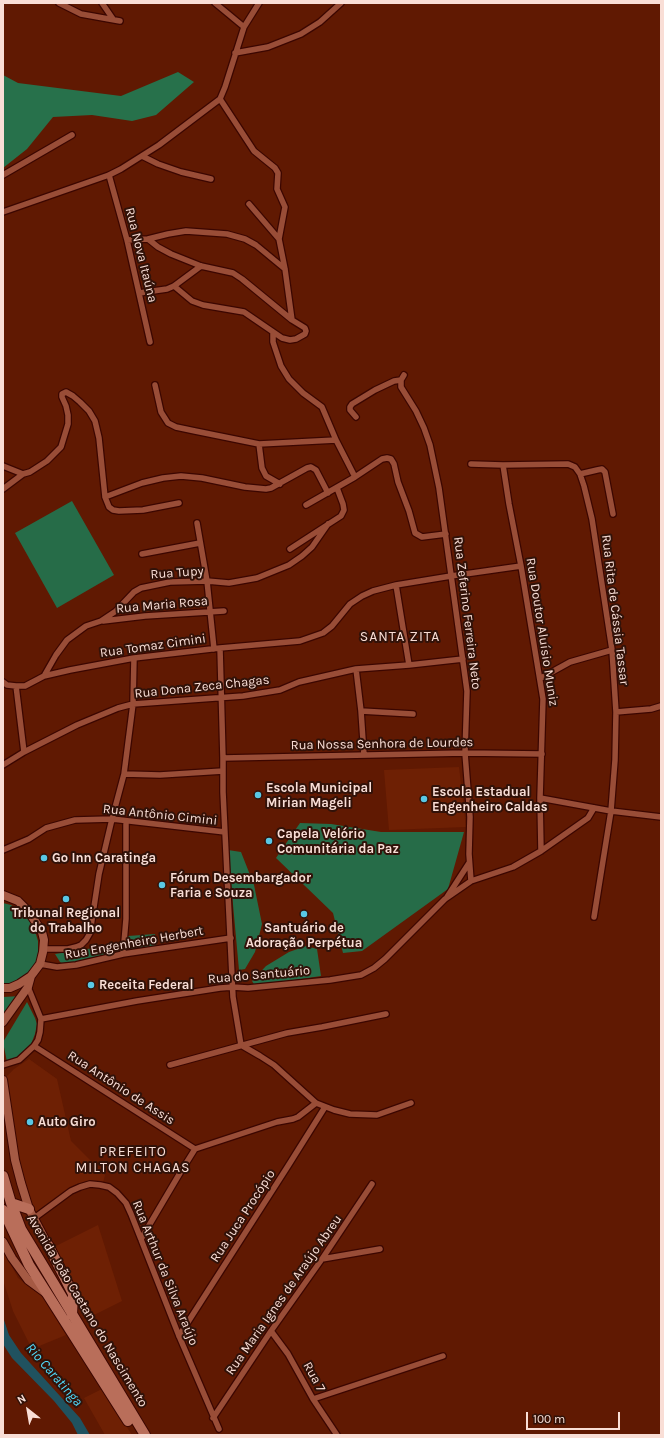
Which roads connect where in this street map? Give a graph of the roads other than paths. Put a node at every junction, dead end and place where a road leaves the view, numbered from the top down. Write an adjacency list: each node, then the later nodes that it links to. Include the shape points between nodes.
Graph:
1 (59, 3): 6 (street, via 86,15)
2 (102, 3): 6 (street)
3 (215, 3): 8 (street)
4 (259, 3): 8 (street)
5 (341, 3): 9 (street, via 320,22 301,34 268,47)
6 (113, 19): 7 (street)
7 (120, 21)
8 (244, 27): 9 (street)
9 (235, 53): 10 (street)
10 (220, 99): 12 (street); 19 (street, via 254,151 278,173 277,189 285,207)
11 (72, 135): 13 (street)
12 (142, 156): 14 (street); 15 (street, via 181,172)
13 (3, 175)
14 (109, 175): 17 (street); 20 (street, Rua Nova Itaúna)
15 (211, 179)
16 (249, 204): 19 (street)
17 (3, 212)
18 (148, 239): 20 (street); 21 (street, via 171,254); 22 (street, via 186,231 227,234 256,244)
19 (279, 239): 22 (street)
20 (126, 240): 24 (street, Rua Nova Itaúna)
21 (201, 266): 23 (street); 25 (street, via 221,269 238,276)
22 (285, 269): 25 (street)
23 (174, 286): 24 (street); 26 (street, via 192,301 244,312)
24 (139, 293): 27 (street, Rua Nova Itaúna)
25 (292, 320): 26 (street, via 305,328 305,334 301,337 290,340)
26 (273, 333): 30 (street, via 273,342 285,373 303,393 322,407)
27 (150, 342)
28 (154, 385): 31 (street, via 161,412 168,423 195,432)
29 (356, 417): 48 (street, Rua Zeferino Ferreira Neto, via 350,410 352,404 403,377 401,387 416,411 430,446)
30 (336, 440): 31 (street); 37 (street)
31 (259, 444): 38 (street, via 262,468 266,476)
32 (471, 464): 33 (street)
33 (503, 465): 36 (street, via 568,464 575,467); 52 (street, Rua Doutor Aluísio Muniz)
34 (3, 466): 35 (street)
35 (23, 474): 40 (street); 42 (street, via 47,461 61,447 68,415 62,397 68,392 89,411 95,421 100,438)
36 (580, 474): 45 (street, via 597,470 605,472); 60 (street, Rua Rita de Cássia Tassar, via 592,519)
37 (355, 477): 39 (street); 48 (street, via 382,459 391,459 415,533 422,537)
38 (280, 484): 41 (street, via 311,467 316,470); 42 (street, via 260,489 181,476 142,483)
39 (337, 488): 41 (street); 47 (street, via 344,510 341,516)
40 (3, 489)
41 (328, 493): 44 (street)
42 (105, 497): 43 (street, via 109,507 119,511 143,510)
43 (179, 503)
44 (306, 505)
45 (613, 514)
46 (197, 524): 49 (street)
47 (328, 524): 50 (street); 54 (street, Rua Tupy, via 312,547 289,565 275,572 229,583)
48 (446, 534): 53 (street, Rua Zeferino Ferreira Neto)
49 (200, 543): 51 (street); 54 (street)
50 (290, 549)
51 (142, 554)
52 (521, 566): 53 (street, Rua Tomaz Cimini); 66 (street, Rua Doutor Aluísio Muniz)
53 (451, 576): 55 (street, Rua Tomaz Cimini); 62 (street, Rua Zeferino Ferreira Neto)
54 (207, 582): 57 (street); 58 (street, Rua Tupy, via 170,582 141,588)
55 (396, 585): 59 (street, Rua Tomaz Cimini, via 362,596 350,604 332,626 313,637 286,643); 63 (street)
56 (224, 611): 57 (street, Rua Maria Rosa)
57 (209, 612): 58 (street, Rua Maria Rosa); 59 (street)
58 (101, 621): 65 (street, Rua Tupy, via 86,626 67,640)
59 (217, 648): 61 (street, Rua Tomaz Cimini); 69 (street)
60 (612, 650): 66 (street, via 570,662); 73 (street, Rua Rita de Cássia Tassar)
61 (134, 658): 65 (street, Rua Tomaz Cimini); 70 (street)
62 (462, 659): 63 (street, Rua Dona Zeca Chagas); 76 (street, Rua Zeferino Ferreira Neto, via 467,691)
63 (410, 665): 64 (street, Rua Dona Zeca Chagas)
64 (356, 670): 69 (street, Rua Dona Zeca Chagas, via 299,682 261,694); 72 (street)
65 (44, 676): 68 (street, Rua Tomaz Cimini, via 25,686)
66 (541, 678): 77 (street, Rua Doutor Aluísio Muniz)
67 (3, 682): 68 (street)
68 (16, 686): 75 (street)
69 (221, 698): 70 (street, Rua Dona Zeca Chagas); 79 (street)
70 (133, 704): 75 (street, Rua Dona Zeca Chagas, via 77,725); 82 (street)
71 (661, 706): 73 (street)
72 (361, 711): 74 (street); 78 (street)
73 (616, 712): 85 (street, Rua Rita de Cássia Tassar)
74 (413, 714)
75 (24, 752): 80 (street, Rua Dona Zeca Chagas)
76 (465, 753): 77 (street, Rua Nossa Senhora de Lourdes); 78 (street, Rua Nossa Senhora de Lourdes); 92 (street, Rua Zeferino Ferreira Neto, via 470,817)
77 (542, 754): 83 (street, Rua Doutor Aluísio Muniz)
78 (364, 755): 79 (street, Rua Nossa Senhora de Lourdes)
79 (223, 758): 81 (street)
80 (3, 765)
81 (223, 771): 82 (street, via 160,775); 89 (street)
82 (124, 774): 87 (street)
83 (540, 798): 84 (street); 91 (street, Rua Doutor Aluísio Muniz)
84 (594, 808): 85 (street); 91 (street, via 588,818)
85 (611, 811): 86 (street); 96 (street, Rua Rita de Cássia Tassar)
86 (661, 816)
87 (112, 819): 88 (street, Rua Antônio Cimini); 90 (street, Rua Antônio Cimini, via 75,820 46,828); 98 (street, via 99,874 90,933 86,940 76,947)
88 (126, 821): 89 (street, Rua Antônio Cimini); 99 (street, via 126,919)
89 (225, 832): 97 (street)
90 (3, 850)
91 (541, 851): 93 (street, via 512,867)
92 (469, 863): 93 (street, Rua Zeferino Ferreira Neto); 95 (street)
93 (471, 881): 95 (street)
94 (3, 895): 98 (main road, via 18,901 29,912 42,932)
95 (446, 899): 103 (street, Rua do Santuário, via 385,959 361,975 248,988)
96 (594, 917)
97 (231, 938): 99 (street, Rua Engenheiro Herbert); 103 (street)
98 (44, 949): 100 (main road)
99 (123, 954): 100 (street, Rua Engenheiro Herbert, via 57,967)
100 (40, 964): 101 (main road)
101 (31, 976): 102 (main road); 104 (main road, via 19,984)
102 (28, 987): 106 (street); 107 (main road)
103 (233, 987): 106 (street, Rua do Santuário); 108 (street)
104 (3, 988)
105 (386, 1014): 108 (street, via 287,1033)
106 (41, 1019): 109 (street, via 40,1032)
107 (3, 1022)
108 (241, 1045): 111 (street); 114 (street, via 274,1065)
109 (34, 1046): 110 (street, via 20,1060); 116 (street, Rua Antônio de Assis)
110 (3, 1065)
111 (170, 1065)
112 (3, 1080): 120 (main road, Avenida João Caetano do Nascimento, via 15,1160)
113 (412, 1102): 115 (street, via 377,1115 350,1114)
114 (316, 1103): 115 (street); 116 (street, via 293,1119)
115 (325, 1107): 131 (street, Rua Juca Procópio)
116 (195, 1149): 121 (street)
117 (3, 1176): 119 (highway, Avenida João Caetano do Nascimento)
118 (372, 1184): 126 (street, Rua Maria Ignes de Araújo Abreu)
119 (6, 1212): 120 (highway); 125 (highway, Avenida João Caetano do Nascimento, via 21,1229); 127 (highway, Avenida João Caetano do Nascimento)
120 (31, 1214): 121 (street, Rua Arthur da Silva Araújo, via 80,1187 90,1184 109,1187 126,1203); 123 (main road, Avenida João Caetano do Nascimento)
121 (141, 1239): 131 (street, Rua Arthur da Silva Araújo)
122 (3, 1242): 128 (main road, Avenida João Caetano do Nascimento, via 28,1280)
123 (48, 1245): 125 (highway); 129 (highway, via 73,1294)
124 (380, 1249): 126 (street)
125 (39, 1258): 127 (highway); 129 (highway, Avenida João Caetano do Nascimento)
126 (322, 1259): 130 (street, Rua Maria Ignes de Araújo Abreu)
127 (29, 1265): 128 (highway, Avenida João Caetano do Nascimento)
128 (48, 1295): 136 (highway, Avenida João Caetano do Nascimento)
129 (72, 1315): 137 (highway, Avenida João Caetano do Nascimento)
130 (271, 1331): 133 (street, Rua 7, via 288,1354); 134 (street, Rua Maria Ignes de Araújo Abreu)
131 (179, 1336): 134 (street, Rua Arthur da Silva Araújo)
132 (443, 1356): 133 (street)
133 (313, 1399): 138 (street, Rua 7)
134 (213, 1418): 135 (street, Rua Arthur da Silva Araújo)
135 (219, 1429)
136 (137, 1435)
137 (145, 1435)
138 (337, 1435)

